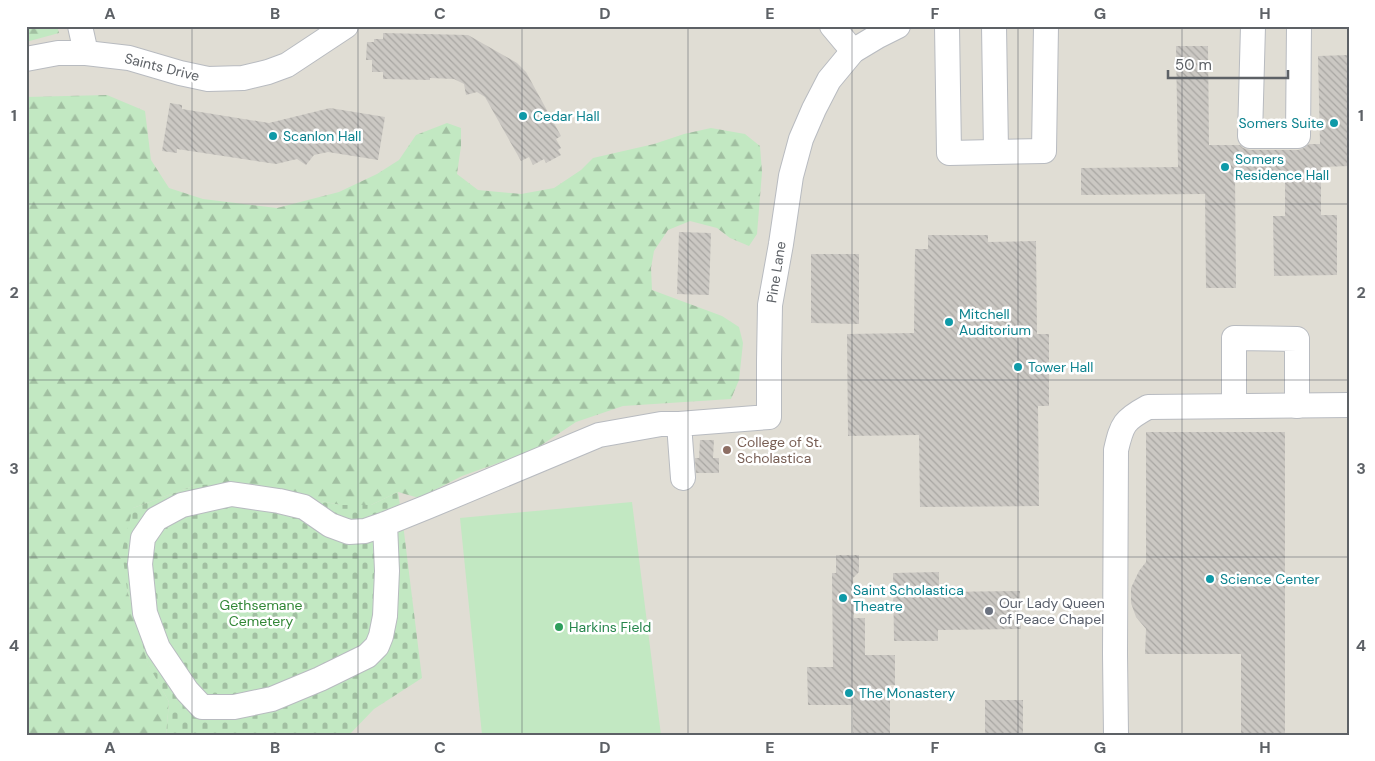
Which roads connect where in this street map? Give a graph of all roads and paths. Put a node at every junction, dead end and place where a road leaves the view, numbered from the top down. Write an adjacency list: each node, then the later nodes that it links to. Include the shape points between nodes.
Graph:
1 (80, 26): 11 (lane)
2 (346, 26): 11 (lane, Saints Drive, via 287,65 243,78 208,79 129,58)
3 (832, 26): 10 (lane)
4 (898, 26): 10 (lane, Pine Lane)
5 (947, 26): 13 (lane, via 949,152)
6 (994, 26): 13 (lane)
7 (1046, 26): 13 (lane, via 1044,151)
8 (1253, 26): 9 (lane, via 1250,136 1298,136)
9 (1299, 26)
10 (853, 51): 17 (lane, Pine Lane, via 829,80 814,109 790,176 770,305 769,417)
11 (86, 52): 12 (lane, Saints Drive)
12 (26, 59)
13 (996, 151)
14 (1349, 405): 16 (lane)
15 (1234, 406): 16 (lane); 16 (lane, via 1234,338 1297,339); 20 (lane, via 1148,408 1131,417 1120,431 1116,450)
16 (1297, 406)
17 (679, 424): 18 (lane); 19 (lane, via 599,435)
18 (682, 478)
19 (385, 524): 19 (lane, via 349,532 330,525 304,507 231,494 182,504 156,519 143,538 140,564 145,613 158,648 187,691 202,707 234,707 272,699 367,656 377,646 386,616)
20 (1116, 735)

